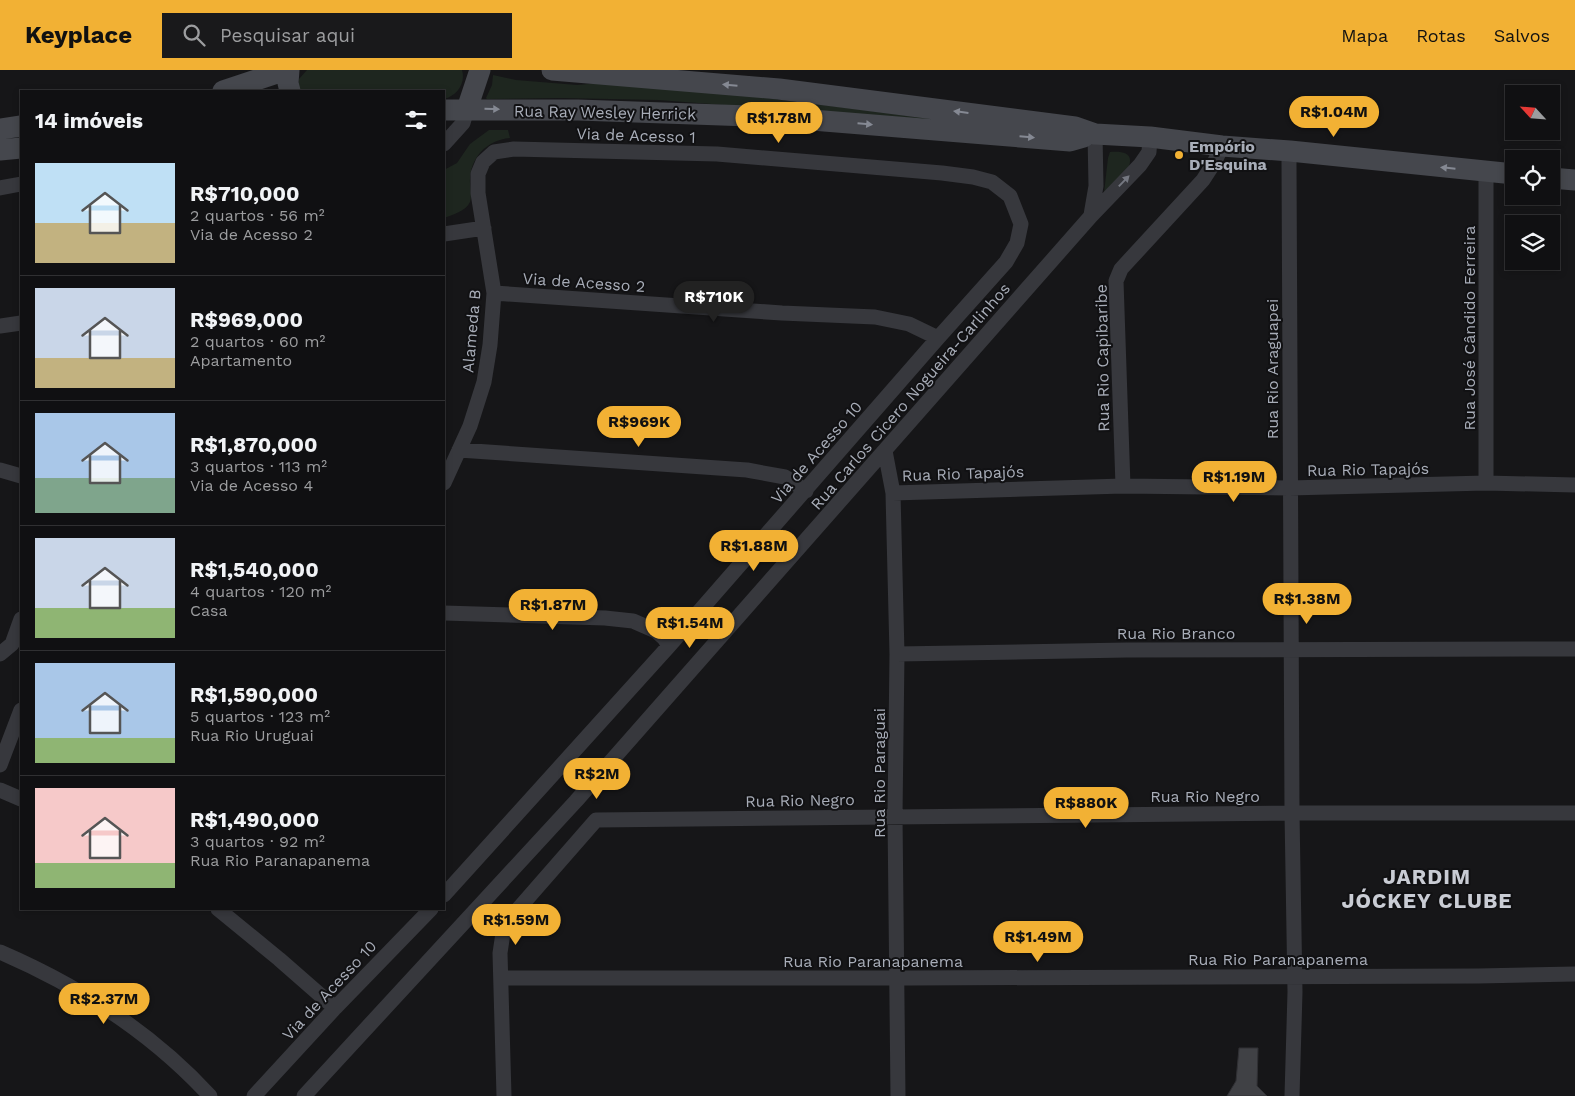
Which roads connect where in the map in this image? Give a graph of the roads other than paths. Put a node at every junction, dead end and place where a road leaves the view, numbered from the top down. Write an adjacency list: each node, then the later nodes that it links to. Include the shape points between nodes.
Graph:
1 (246, 70): 5 (street)
2 (288, 70): 6 (street); 7 (street)
3 (480, 70): 8 (street)
4 (552, 70): 12 (street, Rua Ray Wesley Herrick, one-way to 4, via 1075,127 789,91)
5 (224, 90)
6 (225, 90)
7 (290, 90)
8 (467, 109): 9 (street, Rua Ray Wesley Herrick); 12 (street, Rua Ray Wesley Herrick, one-way to 12, via 775,117 1070,141); 14 (street, via 463,123)
9 (445, 110)
10 (20, 126): 11 (street)
11 (0, 129)
12 (1095, 134): 13 (street, Rua Ray Wesley Herrick); 26 (street, via 1096,186)
13 (1150, 137): 15 (street, Rua Ray Wesley Herrick); 26 (street, Rua Carlos Cicero Nogueira-Carlinhos, one-way to 13, via 1140,165 1149,152)
14 (445, 143)
15 (1222, 146): 18 (street, Rua Ray Wesley Herrick); 41 (street, Rua Rio Capibaribe, via 1204,180 1121,269 1116,281)
16 (20, 148): 17 (street)
17 (0, 150)
18 (1290, 151): 20 (street, Rua Ray Wesley Herrick, one-way to 18); 42 (street, Rua Rio Araguapei)
19 (494, 152): 27 (street, Via de Acesso 1, via 514,149 718,154 973,177 992,182 1010,196); 28 (street, Alameda B, via 483,162 478,174)
20 (1486, 172): 21 (street, Rua Ray Wesley Herrick); 39 (street, Rua José Cândido Ferreira)
21 (1505, 173)
22 (1560, 179): 23 (street)
23 (1575, 180)
24 (20, 184): 25 (street)
25 (0, 188)
26 (1091, 216): 35 (street, Rua Carlos Cicero Nogueira-Carlinhos)
27 (1021, 224): 33 (street, Via de Acesso 10, via 1017,243 1006,262)
28 (484, 228): 29 (street); 30 (street, Alameda B)
29 (445, 234)
30 (494, 293): 33 (street, Via de Acesso 2, via 875,317 909,324); 34 (street, Alameda B, via 484,382)
31 (20, 323): 32 (street)
32 (0, 326)
33 (938, 338): 43 (street, Via de Acesso 10)
34 (459, 450): 38 (street, Alameda B); 43 (street, via 747,470 785,477)
35 (885, 451): 44 (street, Rua Rio Paraguai); 56 (street, Rua Carlos Cicero Nogueira-Carlinhos)
36 (0, 470): 37 (street)
37 (20, 476)
38 (445, 481)
39 (1486, 483): 40 (street, Rua Rio Tapajós); 42 (street, Rua Rio Tapajós)
40 (1575, 485)
41 (1123, 486): 42 (street, Rua Rio Tapajós); 44 (street, Rua Rio Tapajós)
42 (1289, 488): 49 (street, Rua Rio Araguapei)
43 (806, 491): 47 (street, Via de Acesso 10)
44 (893, 493): 51 (street, Rua Rio Paraguai)
45 (445, 613): 47 (street, via 633,621 656,631)
46 (20, 622): 50 (street, via 12,644)
47 (669, 646): 61 (street, Via de Acesso 10)
48 (1575, 649): 49 (street, Rua Rio Branco)
49 (1292, 651): 51 (street, Rua Rio Branco); 57 (street, Rua Rio Araguapei)
50 (0, 654)
51 (897, 654): 59 (street, Rua Rio Paraguai)
52 (20, 713): 53 (street)
53 (0, 765)
54 (0, 790): 55 (street)
55 (20, 799)
56 (576, 801): 60 (street); 72 (street, Rua Carlos Cicero Nogueira-Carlinhos)
57 (1292, 813): 58 (street, Rua Rio Negro); 59 (street, Rua Rio Negro); 66 (street, Rua Rio Araguapei)
58 (1575, 813)
59 (896, 816): 60 (street, Rua Rio Negro); 68 (street, Rua Rio Paraguai)
60 (596, 820): 67 (street, via 512,916 503,933)
61 (445, 894)
62 (219, 910): 69 (street)
63 (430, 910): 69 (street, Via de Acesso 10)
64 (0, 952): 70 (street, via 98,1002 144,1034)
65 (1575, 974): 66 (street, Rua Rio Paranapanema)
66 (1295, 976): 68 (street, Rua Rio Paranapanema); 75 (street, Rua Rio Araguapei)
67 (501, 978): 68 (street, Rua Rio Paranapanema); 73 (street)
68 (897, 978): 74 (street, Rua Rio Paraguai)
69 (335, 1008): 71 (street, Via de Acesso 10)
70 (210, 1096)
71 (254, 1096)
72 (304, 1096)
73 (504, 1096)
74 (898, 1096)
75 (1292, 1096)

